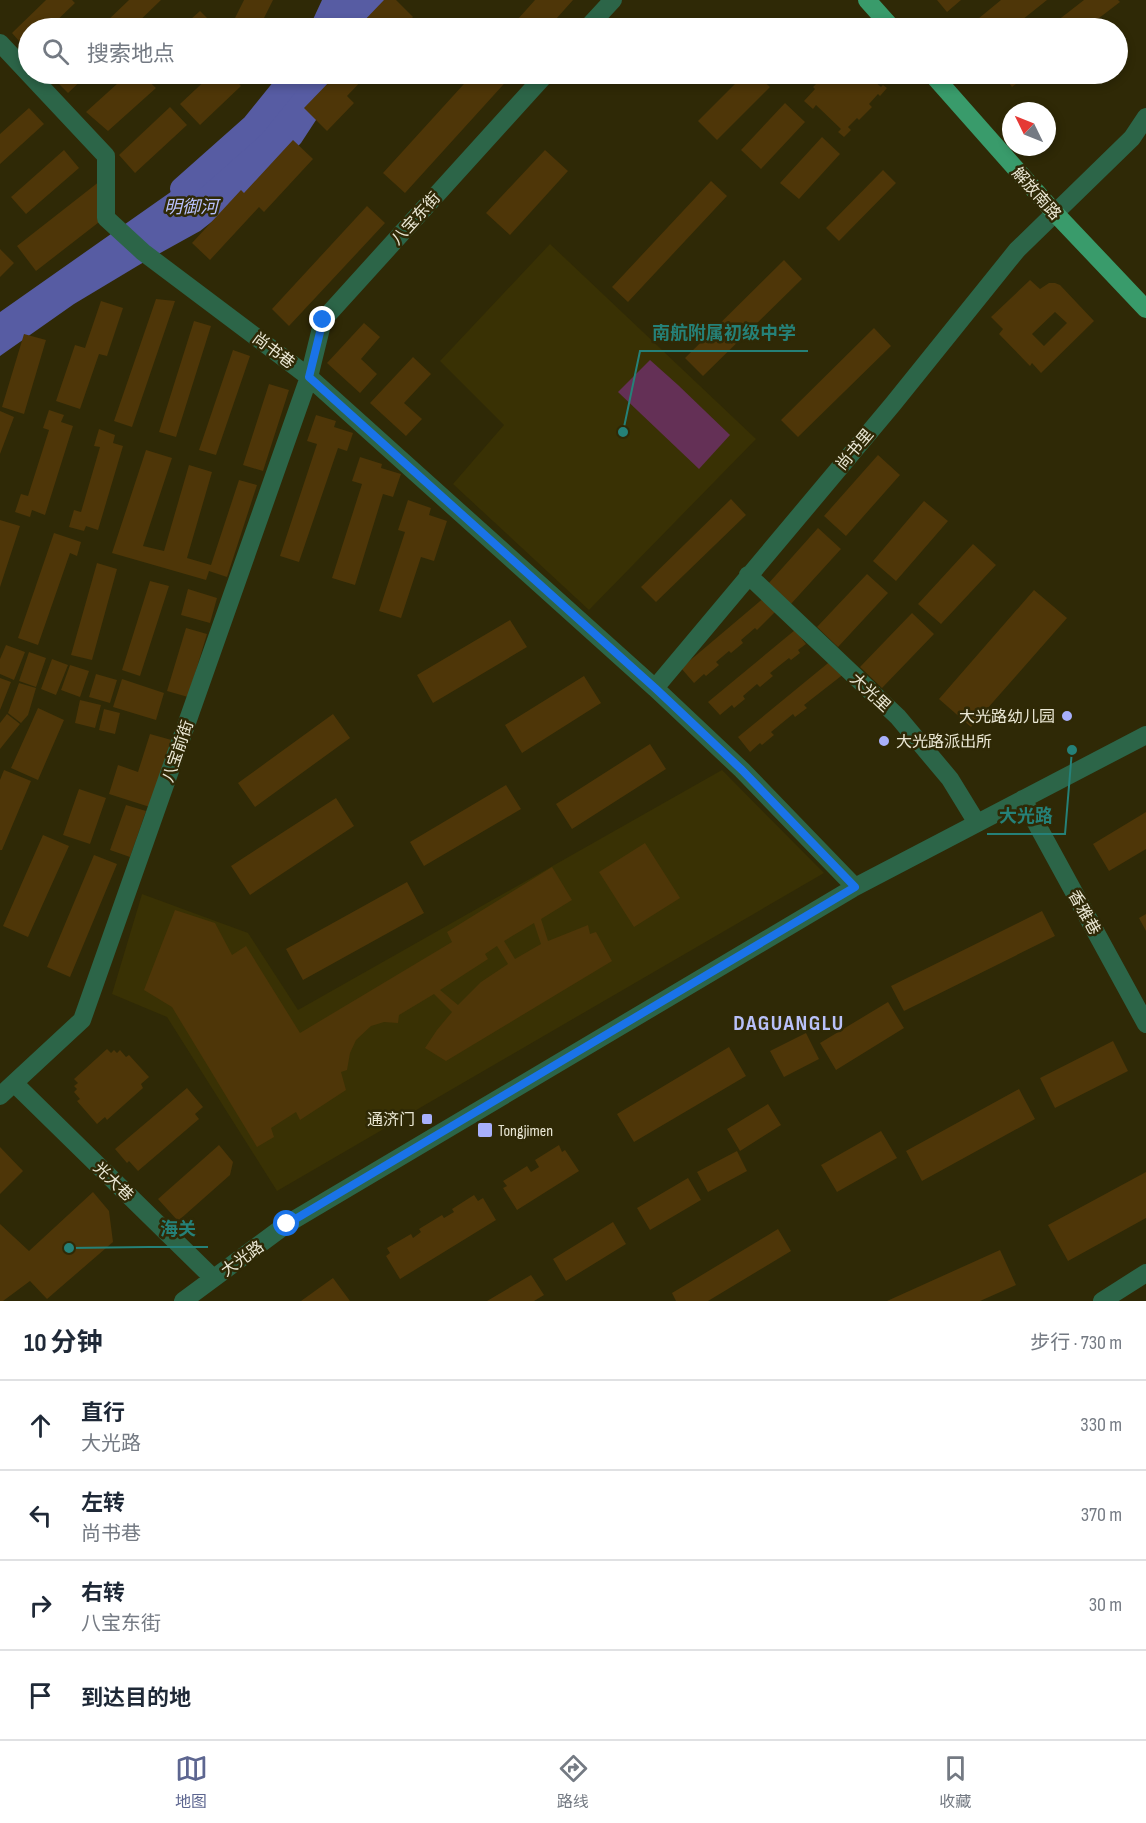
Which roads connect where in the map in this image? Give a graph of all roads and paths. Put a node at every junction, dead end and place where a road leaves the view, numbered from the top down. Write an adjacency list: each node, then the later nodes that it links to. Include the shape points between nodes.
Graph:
1 (613, 0): 3 (street)
2 (867, 0): 4 (street)
3 (596, 18)
4 (883, 18)
5 (0, 43): 6 (street, 尚书巷)
6 (18, 62)
7 (38, 84): 13 (street, 尚书巷, via 106,156 106,218 143,252)
8 (537, 84): 13 (street, 八宝东街, via 323,320)
9 (941, 84): 11 (street, 解放南路)
10 (1146, 117): 11 (street, 尚书里, via 1132,138)
11 (1054, 213): 12 (street, 解放南路); 14 (street, 尚书里, via 1017,250)
12 (1146, 309)
13 (309, 377): 15 (street, 尚书巷); 21 (street, 八宝前街, via 82,1020)
14 (748, 575): 15 (street, 尚书里); 18 (street, 大光里, via 897,717 950,779)
15 (655, 688): 19 (street, 尚书巷, via 742,770)
16 (1146, 735): 17 (street, 大光路)
17 (1023, 799): 18 (street, 大光路); 20 (street, 香雅巷)
18 (977, 824): 19 (street, 大光路)
19 (855, 887): 24 (street, 大光路, via 287,1224)
20 (1146, 1024)
21 (14, 1083): 22 (street, 八宝前街); 24 (street, 光大巷)
22 (0, 1096)
23 (1146, 1273): 26 (street)
24 (213, 1278): 25 (street, 大光路)
25 (183, 1301)
26 (1102, 1301)

